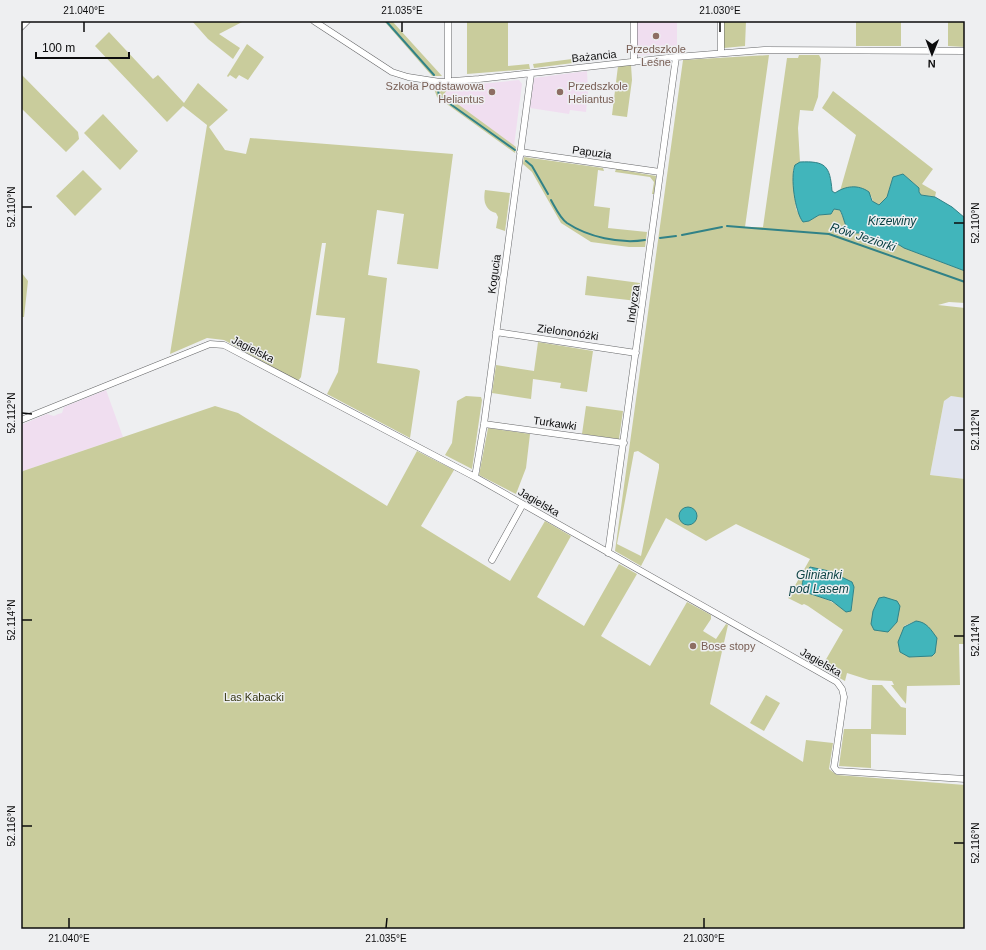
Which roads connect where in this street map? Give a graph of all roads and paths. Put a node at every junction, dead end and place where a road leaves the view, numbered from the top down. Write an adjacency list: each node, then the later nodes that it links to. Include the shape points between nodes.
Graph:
1 (27, 21): 6 (street)
2 (314, 21): 12 (street, Bażancia, via 392,72 431,82)
3 (448, 21): 12 (street)
4 (634, 21): 10 (street)
5 (721, 21): 8 (street)
6 (21, 27)
7 (965, 51): 8 (street, Bażancia, via 774,50)
8 (721, 53): 9 (street, Bażancia)
9 (676, 57): 10 (street, Bażancia); 14 (street, Indycza)
10 (634, 62): 11 (street, Bażancia)
11 (531, 74): 12 (street, Bażancia); 13 (street, Kogucia)
12 (448, 82)
13 (520, 152): 14 (street, Papuzia); 15 (street, Kogucia)
14 (660, 172): 16 (street, Indycza)
15 (496, 332): 16 (street, Zielononóżki); 18 (street, Kogucia)
16 (636, 352): 19 (street, Indycza)
17 (21, 420): 20 (street, Jagielska, via 216,343)
18 (484, 424): 19 (street, Turkawki); 20 (street, Kogucia)
19 (624, 443): 22 (street, Indycza)
20 (475, 477): 21 (street, Jagielska)
21 (523, 504): 22 (street, Jagielska); 23 (street)
22 (608, 552): 24 (street, Jagielska, via 837,682 844,697 834,767 837,771)
23 (492, 560)
24 (965, 779)

